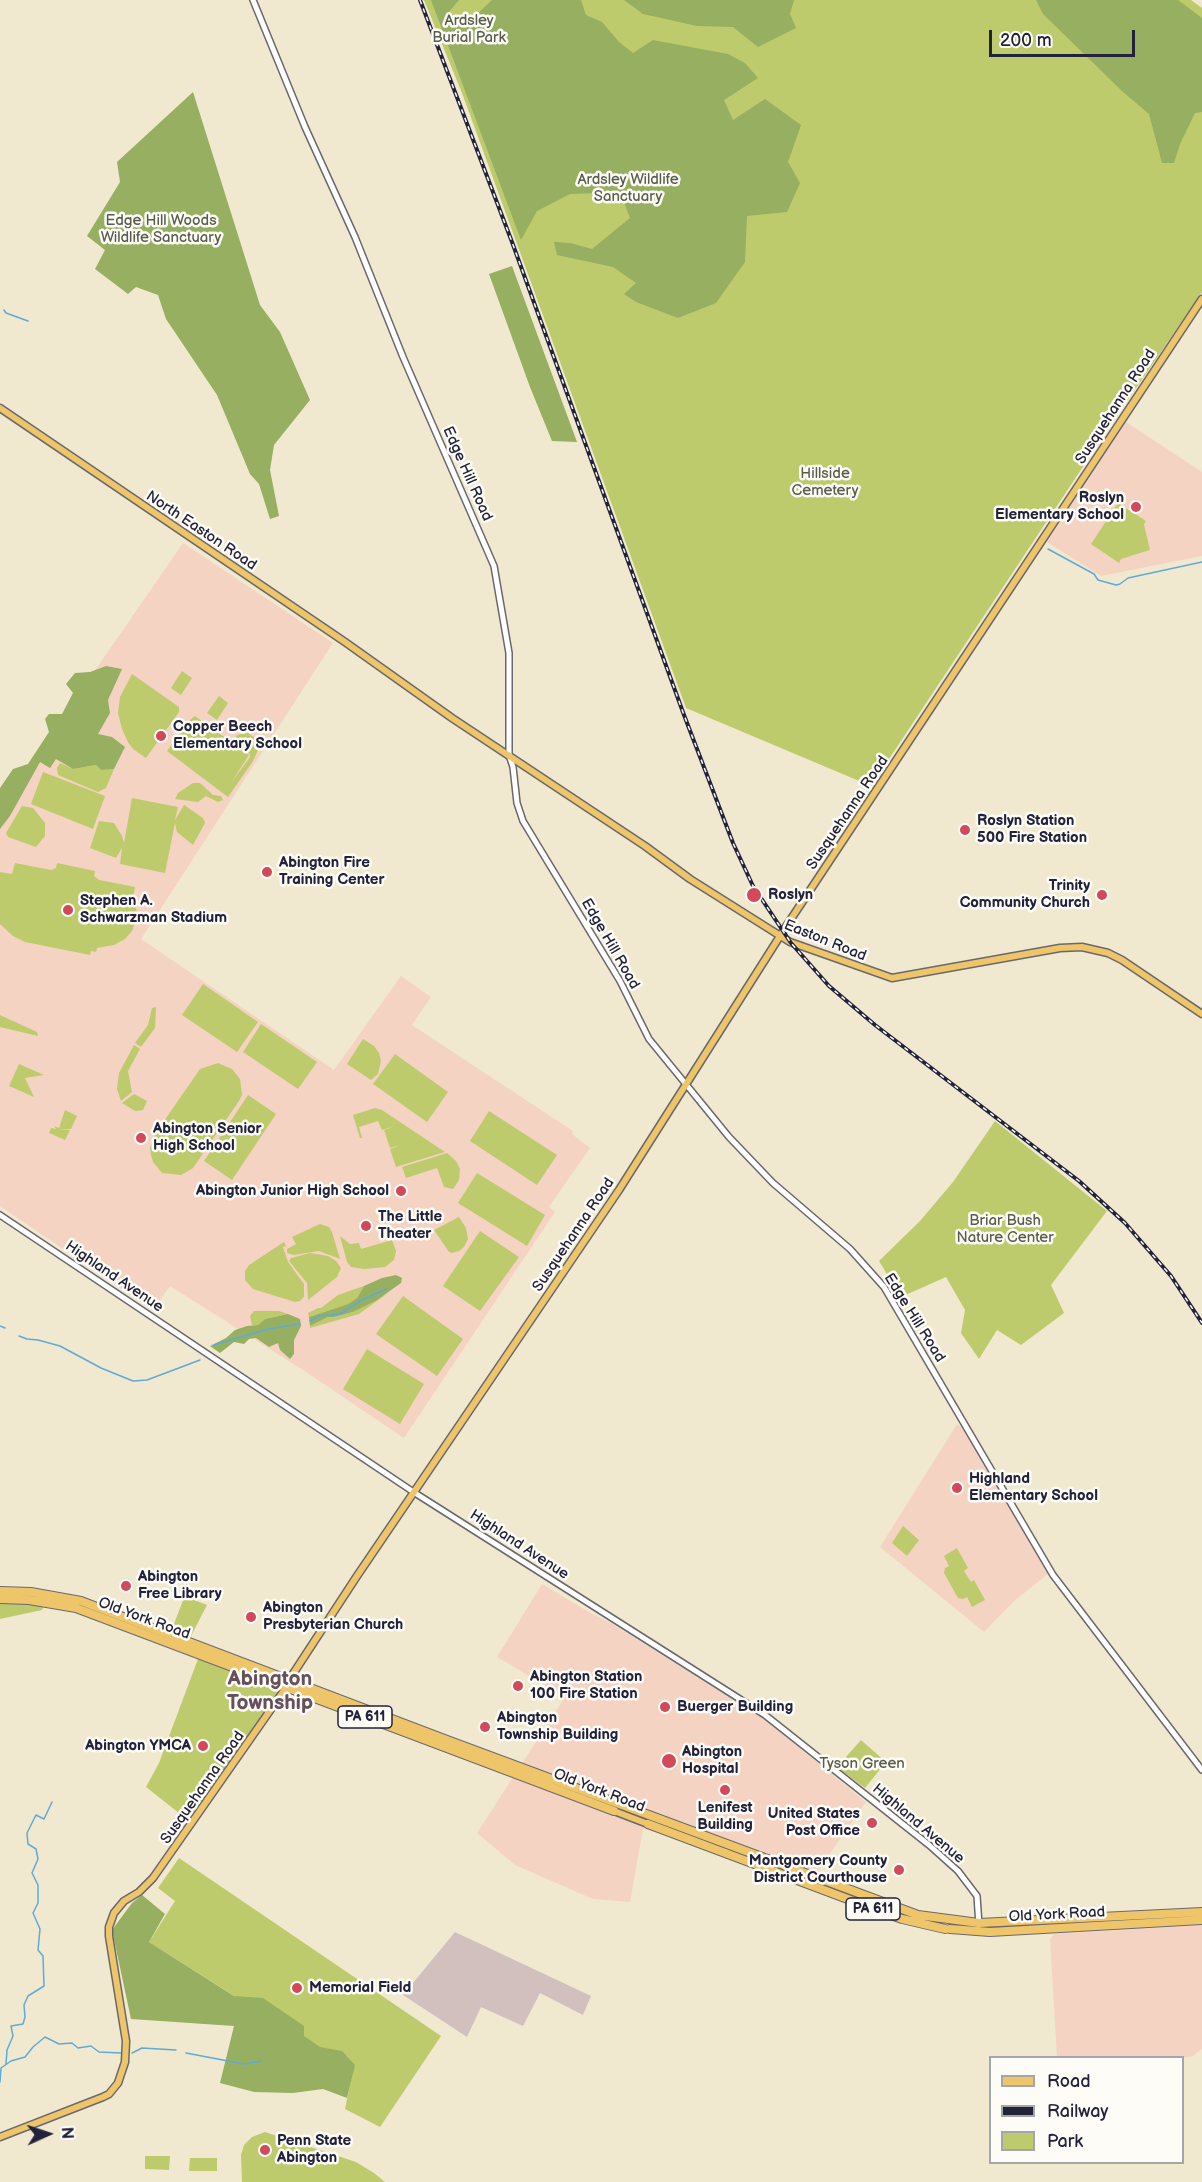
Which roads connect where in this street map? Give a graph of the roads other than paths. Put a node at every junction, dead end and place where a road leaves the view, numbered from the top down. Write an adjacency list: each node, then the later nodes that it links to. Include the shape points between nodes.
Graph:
1 (253, 0): 5 (street, Edge Hill Road, via 494,566 509,653)
2 (1202, 299): 6 (main road, Susquehanna Road)
3 (0, 408): 4 (main road, North Easton Road)
4 (388, 672): 5 (main road, Easton Road)
5 (509, 755): 6 (main road, Easton Road); 8 (street, Edge Hill Road, via 524,821 620,981 641,1027)
6 (780, 937): 7 (main road, Easton Road, via 892,978 1082,947 1122,960); 8 (main road, Susquehanna Road)
7 (1202, 1014)
8 (685, 1085): 10 (main road, Susquehanna Road); 14 (street, Edge Hill Road, via 773,1183 850,1249 884,1287 1053,1575)
9 (0, 1215): 10 (street, Highland Avenue)
10 (415, 1493): 13 (main road, Susquehanna Road); 19 (street, Highland Avenue, via 765,1715 958,1871 977,1896)
11 (0, 1591): 13 (highway, Old York Road / PA 611, via 81,1601)
12 (0, 1599): 13 (highway, Old York Road / PA 611, via 76,1608)
13 (287, 1683): 15 (highway, Old York Road / PA 611); 19 (highway, Old York Road / PA 611, via 918,1915); 21 (main road, Susquehanna Road, via 160,1869 114,1913 109,1936 126,2041 118,2083 103,2097)
14 (1202, 1770)
15 (614, 1811): 16 (main road, Old York Road / PA 611)
16 (648, 1824): 20 (highway, Old York Road / PA 611, via 902,1919)
17 (1202, 1912): 19 (highway, Old York Road / PA 611)
18 (1202, 1920): 20 (highway, Old York Road / PA 611)
19 (979, 1923): 20 (street, Highland Avenue)
20 (980, 1932)
21 (0, 2137)

